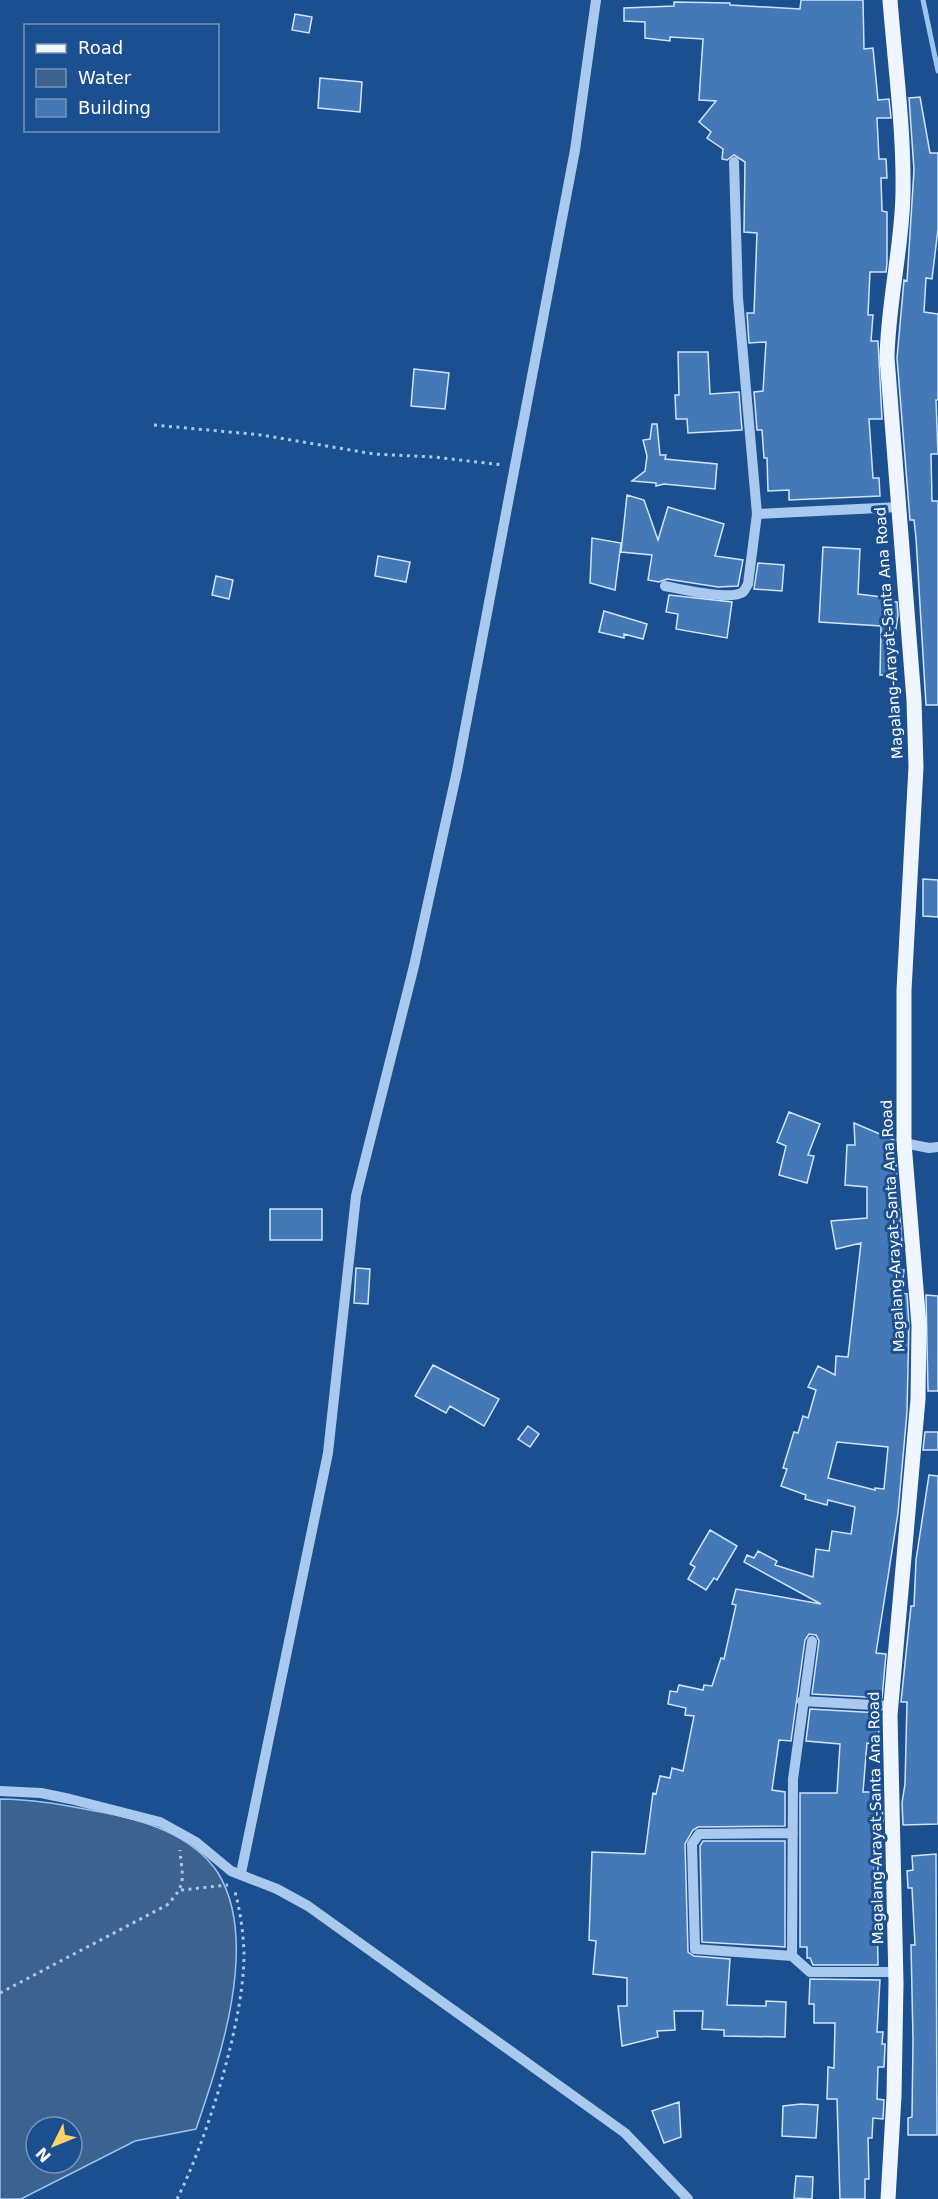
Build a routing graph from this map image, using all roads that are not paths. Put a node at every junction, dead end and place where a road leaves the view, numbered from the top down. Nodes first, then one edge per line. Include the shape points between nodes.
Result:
1 (596, 0) edge
2 (890, 0) edge
3 (734, 162) dead end
4 (899, 507) junction
5 (757, 514) junction
6 (665, 586) dead end
7 (904, 1143) junction
8 (933, 1147) edge
9 (812, 1641) dead end
10 (802, 1701) junction
11 (891, 1706) junction
12 (0, 1791) edge
13 (794, 1833) junction
14 (236, 1872) junction
15 (792, 1956) junction
16 (896, 1972) junction
17 (688, 2199) edge
18 (888, 2199) edge

1 - 14 street via 575,150 441,845 356,1196 328,1453
2 - 4 main road, Magalang-Arayat-Santa Ana Road via 903,193 888,328
3 - 5 street via 738,298
4 - 5 street
4 - 7 main road, Magalang-Arayat-Santa Ana Road via 916,767 904,990
5 - 6 street via 748,584 743,592 701,592
7 - 8 street
7 - 11 main road, Magalang-Arayat-Santa Ana Road via 919,1325 918,1399
9 - 10 street
10 - 11 street
10 - 13 street via 793,1779
11 - 16 main road, Magalang-Arayat-Santa Ana Road
12 - 14 street via 41,1793 160,1822 184,1834
13 - 15 street
13 - 15 street via 699,1834 693,1844 695,1949
14 - 17 street via 308,1906 618,2127
15 - 16 street via 810,1972
16 - 18 main road, Magalang-Arayat-Santa Ana Road

